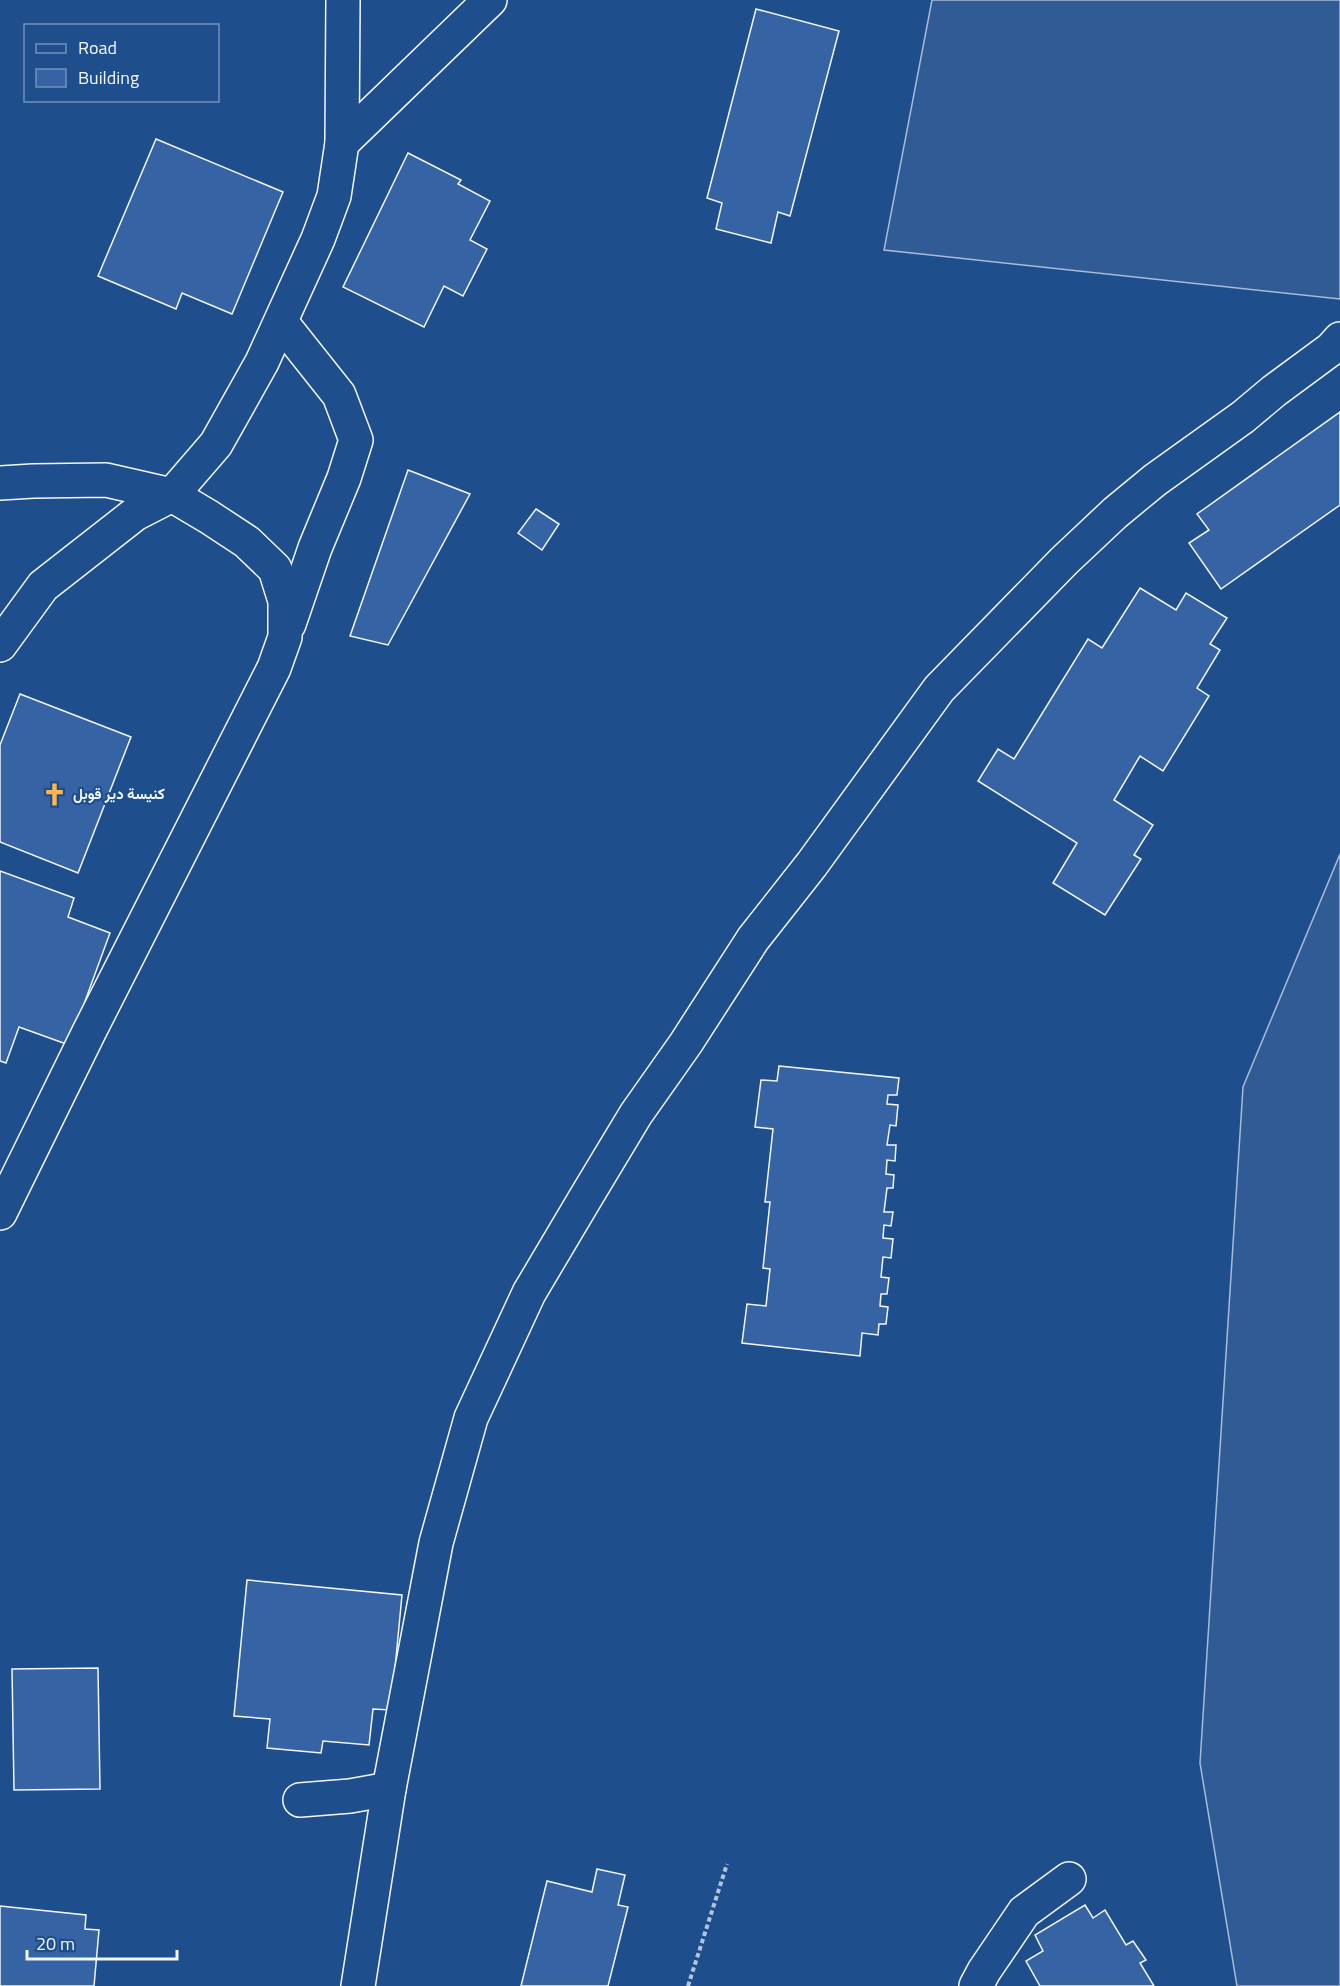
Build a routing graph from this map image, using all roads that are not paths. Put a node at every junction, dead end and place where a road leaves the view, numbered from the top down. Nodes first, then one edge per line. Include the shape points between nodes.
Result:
1 (343, 0) edge
2 (490, 0) edge
3 (342, 143) junction
4 (280, 322) junction
5 (1340, 339) edge
6 (0, 483) edge
7 (172, 495) junction
8 (285, 637) junction
9 (0, 645) edge
10 (0, 1213) edge
11 (389, 1789) junction
12 (300, 1800) dead end
13 (1069, 1879) dead end
14 (358, 1986) edge
15 (976, 1986) edge

1 - 3 street
2 - 3 street
3 - 4 street via 334,196
4 - 7 street via 216,444
4 - 8 street via 339,395 356,440
5 - 11 street via 1115,513 939,689 753,939 636,1114 529,1293 471,1418 436,1543
6 - 7 street via 106,480
7 - 8 street via 246,542 275,570 285,601
7 - 9 street via 135,513 43,586
8 - 10 street via 274,668
11 - 12 street
11 - 14 street
13 - 15 street via 1024,1912

